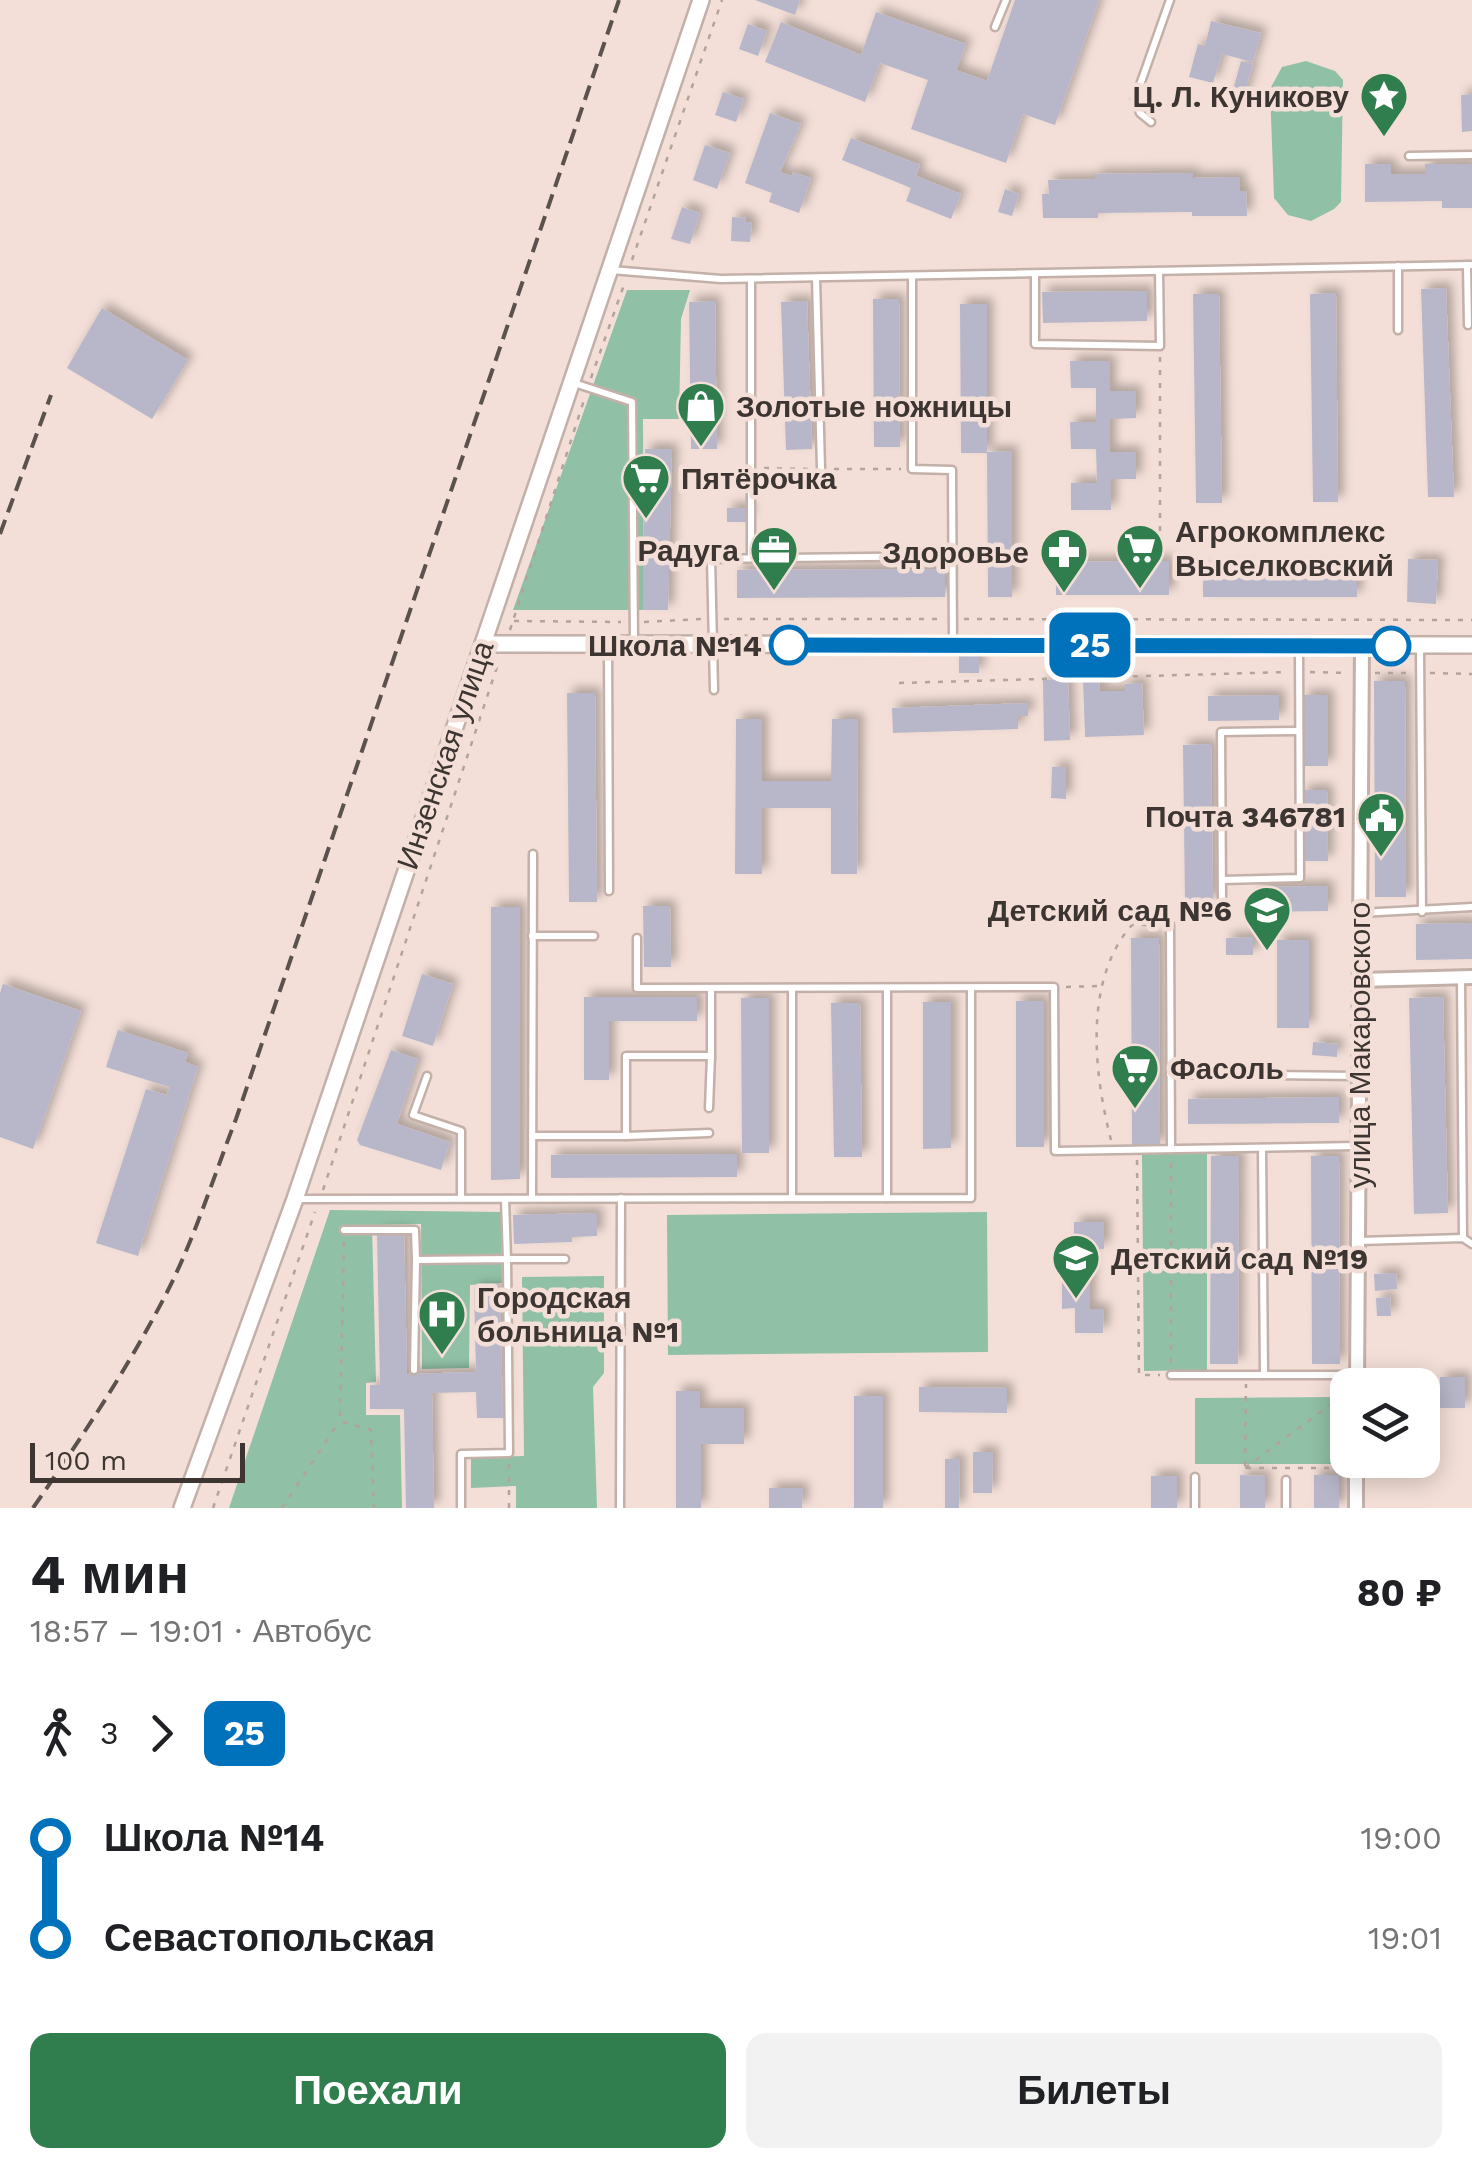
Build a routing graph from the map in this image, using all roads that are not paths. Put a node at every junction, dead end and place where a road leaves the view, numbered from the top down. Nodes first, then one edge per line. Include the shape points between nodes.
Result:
1 (701, 0) edge
2 (1006, 0) edge
3 (1170, 0) edge
4 (994, 27) dead end
5 (1151, 122) dead end
6 (1472, 155) edge
7 (1409, 156) dead end
8 (1470, 265) edge
9 (1398, 266) junction
10 (610, 270) junction
11 (1159, 270) junction
12 (1035, 274) junction
13 (912, 277) junction
14 (816, 278) junction
15 (750, 279) junction
16 (1468, 324) dead end
17 (1398, 330) dead end
18 (580, 385) junction
19 (821, 469) dead end
20 (952, 556) junction
21 (752, 558) junction
22 (483, 644) junction
23 (608, 644) junction
24 (634, 644) junction
25 (714, 644) junction
26 (953, 645) junction
27 (1299, 645) junction
28 (1472, 645) edge
29 (1362, 646) junction
30 (1420, 646) junction
31 (714, 690) dead end
32 (1299, 731) junction
33 (533, 854) dead end
34 (1222, 880) junction
35 (609, 891) dead end
36 (1222, 899) dead end
37 (1472, 907) edge
38 (1422, 912) junction
39 (1360, 913) junction
40 (1170, 925) road end
41 (532, 936) junction
42 (594, 936) dead end
43 (636, 938) dead end
44 (1467, 977) edge
45 (1360, 980) junction
46 (711, 988) junction
47 (792, 988) junction
48 (887, 988) junction
49 (972, 988) junction
50 (711, 1056) junction
51 (1170, 1074) junction
52 (427, 1076) dead end
53 (1359, 1076) junction
54 (709, 1108) dead end
55 (708, 1133) dead end
56 (532, 1136) junction
57 (626, 1136) junction
58 (1358, 1146) junction
59 (1262, 1148) junction
60 (1171, 1149) junction
61 (461, 1198) junction
62 (505, 1198) junction
63 (532, 1198) junction
64 (620, 1198) junction
65 (792, 1198) junction
66 (886, 1198) junction
67 (294, 1199) junction
68 (344, 1230) road end
69 (1463, 1238) junction
70 (1358, 1241) junction
71 (1472, 1244) edge
72 (507, 1259) junction
73 (565, 1259) dead end
74 (416, 1260) junction
75 (609, 1336) dead end
76 (508, 1339) junction
77 (1357, 1368) edge
78 (414, 1370) dead end
79 (1171, 1375) road end
80 (1264, 1375) junction
81 (1330, 1379) edge
82 (1195, 1478) dead end
83 (1353, 1478) edge
84 (1286, 1480) dead end
85 (182, 1508) edge
86 (462, 1508) edge
87 (620, 1508) edge
88 (1194, 1508) edge
89 (1286, 1508) edge
90 (1356, 1508) edge

1 - 10 street, Инзенская улица
2 - 4 lane
3 - 5 lane via 1136,99
6 - 7 lane
8 - 9 lane
8 - 16 lane
9 - 11 lane
9 - 17 lane
10 - 15 lane
10 - 18 street, Инзенская улица
11 - 12 lane
11 - 12 lane via 1160,346 1034,344
12 - 13 lane
13 - 14 lane
13 - 20 lane via 912,469 952,470
14 - 15 lane
14 - 19 lane
15 - 21 lane
18 - 22 street, Инзенская улица
18 - 24 lane via 632,402
20 - 21 lane
20 - 26 lane
21 - 25 lane via 710,559
22 - 23 street
22 - 67 street, Инзенская улица
23 - 24 street
23 - 35 lane
24 - 25 street
25 - 26 street
25 - 31 lane
26 - 27 street
27 - 29 street
27 - 32 lane
28 - 30 street
29 - 30 street
29 - 39 street, улица Макаровского
30 - 38 lane
32 - 34 lane via 1222,732
32 - 34 lane via 1300,878
33 - 41 lane
34 - 36 lane
37 - 38 lane
38 - 39 lane
39 - 45 street, улица Макаровского
40 - 51 lane
41 - 42 lane
41 - 56 lane
43 - 46 lane via 636,988
44 - 45 street
44 - 69 lane
45 - 53 street, улица Макаровского
46 - 47 lane
46 - 50 lane
47 - 48 lane
47 - 65 lane
48 - 49 lane
48 - 66 lane
49 - 60 lane via 1054,987 1054,1151
49 - 66 lane via 971,1198
50 - 54 lane
50 - 57 lane via 626,1056
51 - 53 lane
51 - 60 lane
52 - 61 lane via 413,1114 460,1131
53 - 58 street, улица Макаровского
55 - 57 lane
56 - 57 lane
56 - 63 lane
58 - 59 lane
58 - 70 street, улица Макаровского
59 - 60 lane
59 - 80 lane
61 - 62 lane
61 - 67 lane
62 - 63 lane
62 - 72 lane
63 - 64 lane
64 - 65 lane
64 - 87 lane
65 - 66 lane
67 - 85 street, Инзенская улица
68 - 74 lane via 415,1230
69 - 70 lane
69 - 71 lane
70 - 77 street, улица Макаровского
72 - 73 lane
72 - 74 lane
72 - 76 lane
74 - 78 lane
75 - 76 lane
76 - 86 lane via 509,1453 461,1454
79 - 80 lane
80 - 81 lane
82 - 88 lane
83 - 90 street
84 - 89 lane

